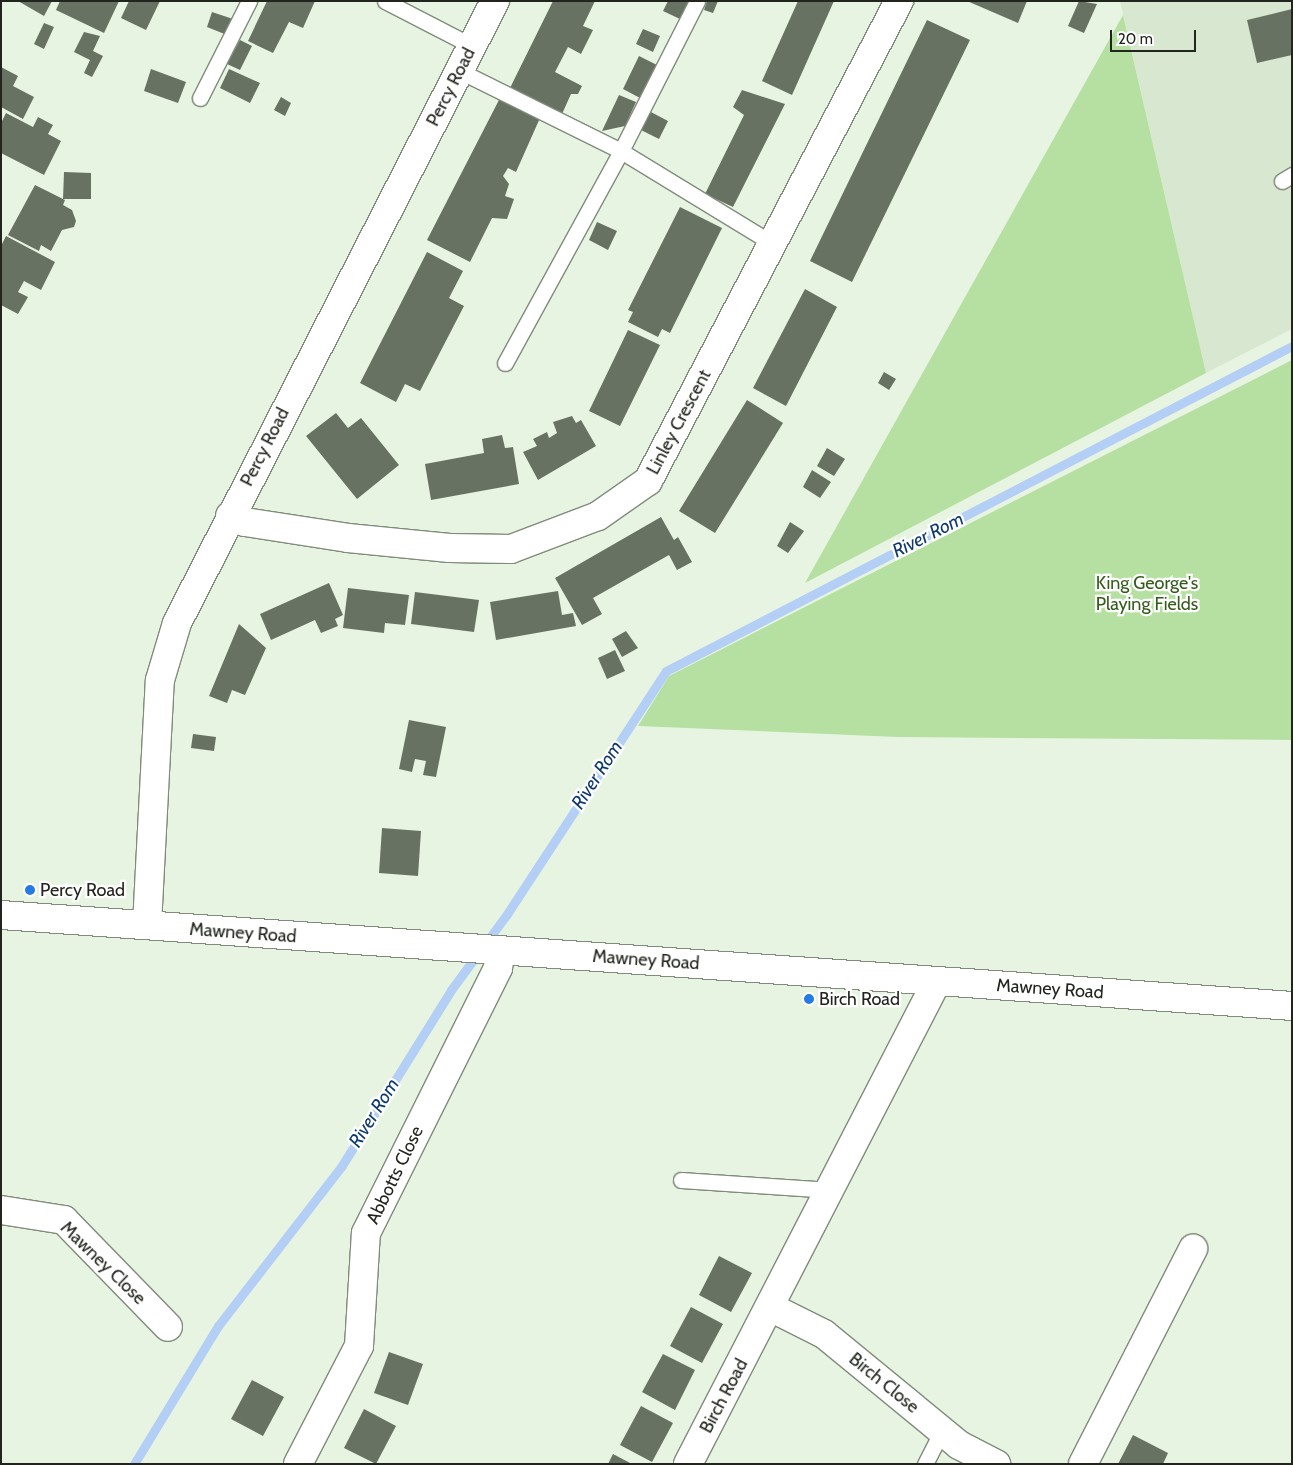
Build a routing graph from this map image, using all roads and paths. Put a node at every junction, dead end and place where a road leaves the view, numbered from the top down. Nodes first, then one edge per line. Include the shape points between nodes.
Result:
1 (250, 1) edge
2 (385, 1) edge
3 (495, 1) edge
4 (697, 1) edge
5 (899, 1) edge
6 (472, 46) junction
7 (460, 71) junction
8 (200, 98) dead end
9 (621, 151) junction
10 (772, 243) junction
11 (505, 363) dead end
12 (230, 516) junction
13 (1, 915) edge
14 (147, 925) junction
15 (495, 949) junction
16 (937, 981) junction
17 (1292, 1006) edge
18 (681, 1180) dead end
19 (831, 1190) junction
20 (1, 1210) edge
21 (1193, 1249) dead end
22 (770, 1307) junction
23 (168, 1327) dead end
24 (942, 1431) junction
25 (298, 1464) edge
26 (688, 1464) edge
27 (926, 1464) edge
28 (996, 1464) edge
29 (1083, 1464) edge

1 - 8 lane
2 - 6 lane
3 - 6 street, Percy Road
4 - 9 lane
5 - 10 street, Linley Crescent
6 - 7 street, Percy Road
7 - 9 lane
7 - 12 street, Percy Road
9 - 10 lane
9 - 11 lane
10 - 12 street, Linley Crescent via 648,481 598,516 511,549 450,548 348,538 246,522
12 - 14 street, Percy Road via 177,623 160,680
13 - 14 street, Mawney Road
14 - 15 street, Mawney Road
15 - 16 street, Mawney Road
15 - 25 street, Abbotts Close via 498,968 366,1233 359,1346
16 - 17 street, Mawney Road
16 - 19 street, Birch Road
18 - 19 lane
19 - 22 street, Birch Road
20 - 23 street, Mawney Close via 64,1220
21 - 29 street
22 - 24 street, Birch Close via 824,1334
22 - 26 street, Birch Road
24 - 27 lane
24 - 28 street, Birch Close via 960,1445

